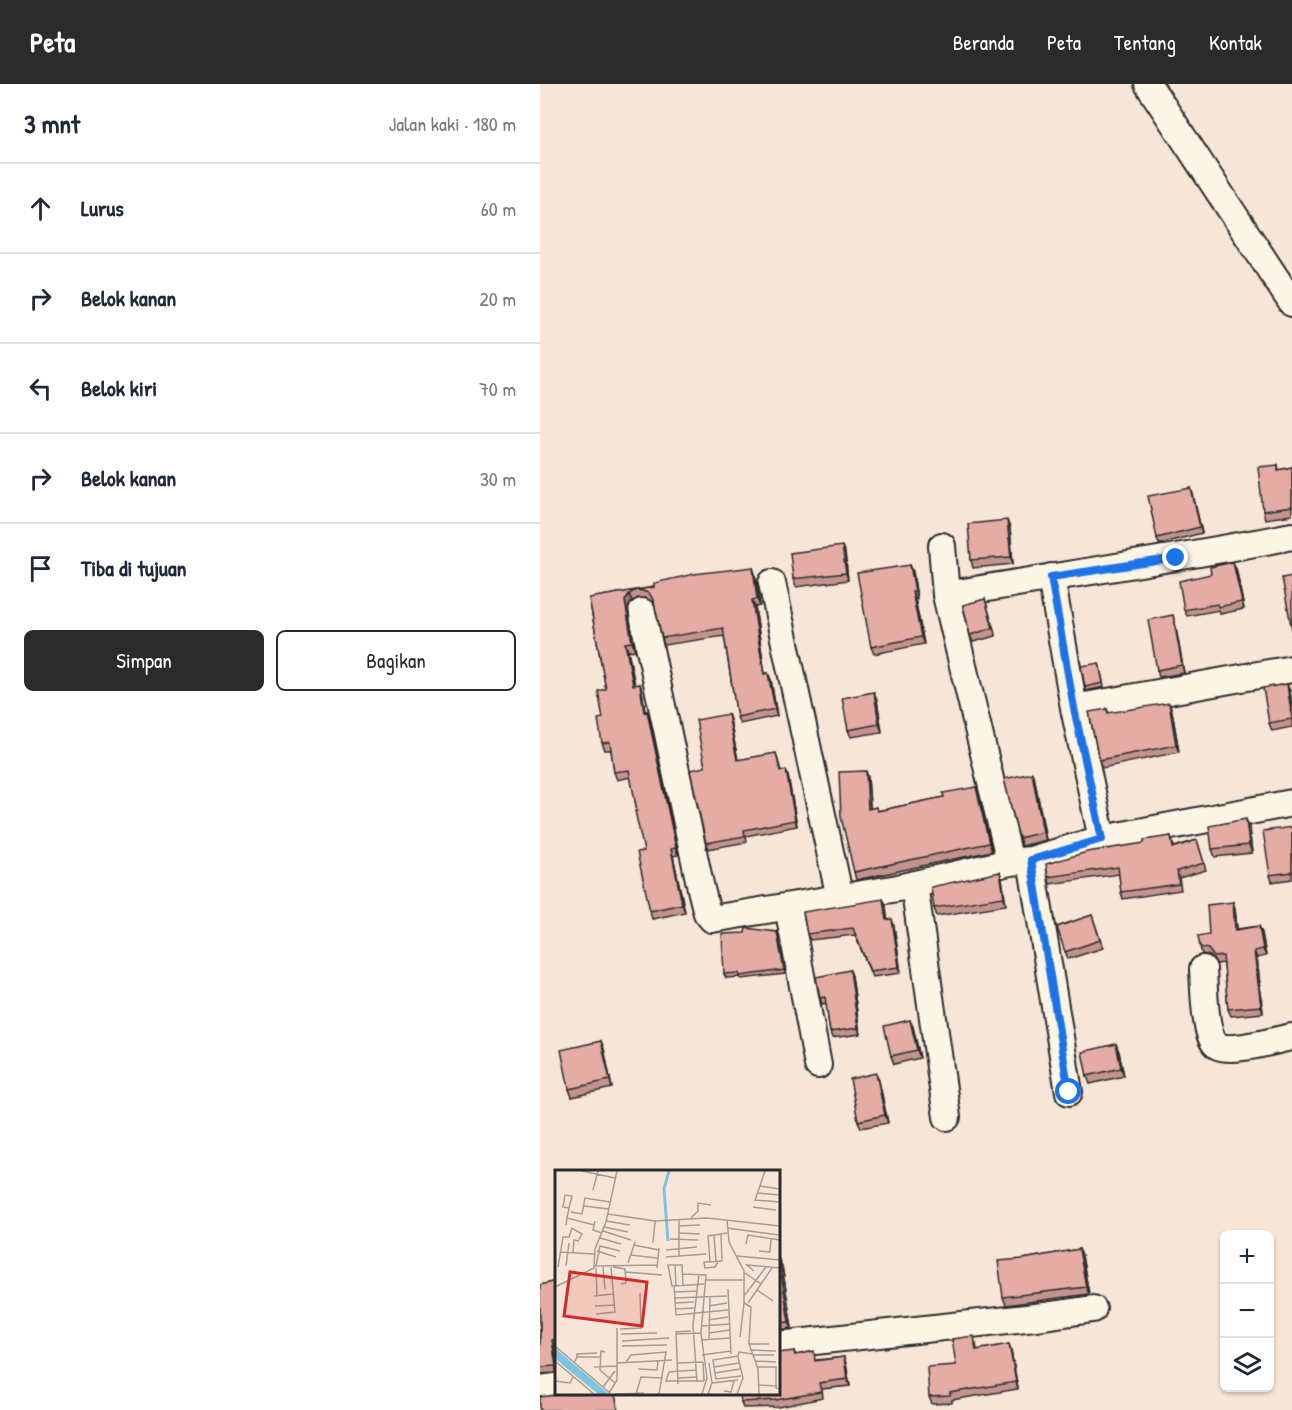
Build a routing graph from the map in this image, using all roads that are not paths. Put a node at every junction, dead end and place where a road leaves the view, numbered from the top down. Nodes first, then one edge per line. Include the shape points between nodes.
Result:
1 (1148, 84) edge
2 (1292, 303) edge
3 (1292, 536) edge
4 (942, 546) dead end
5 (1051, 577) junction
6 (772, 583) dead end
7 (946, 595) junction
8 (642, 612) dead end
9 (1292, 669) edge
10 (1074, 708) junction
11 (1292, 802) edge
12 (1102, 839) junction
13 (1020, 861) junction
14 (914, 884) junction
15 (840, 898) junction
16 (788, 907) junction
17 (1203, 969) dead end
18 (1292, 1037) edge
19 (818, 1065) dead end
20 (1069, 1092) dead end
21 (947, 1117) dead end
22 (1093, 1309) dead end
23 (780, 1345) edge
24 (555, 1387) edge
25 (540, 1389) edge

1 - 2 street
3 - 5 street
4 - 7 street
5 - 7 street
5 - 10 street
6 - 15 street
7 - 13 street
8 - 16 street via 707,913 712,919
9 - 10 street
10 - 12 street
11 - 12 street
12 - 13 street
13 - 14 street
13 - 20 street
14 - 15 street
14 - 21 street
15 - 16 street
16 - 19 street
17 - 18 street via 1209,1033 1218,1047
22 - 23 street
24 - 25 street

